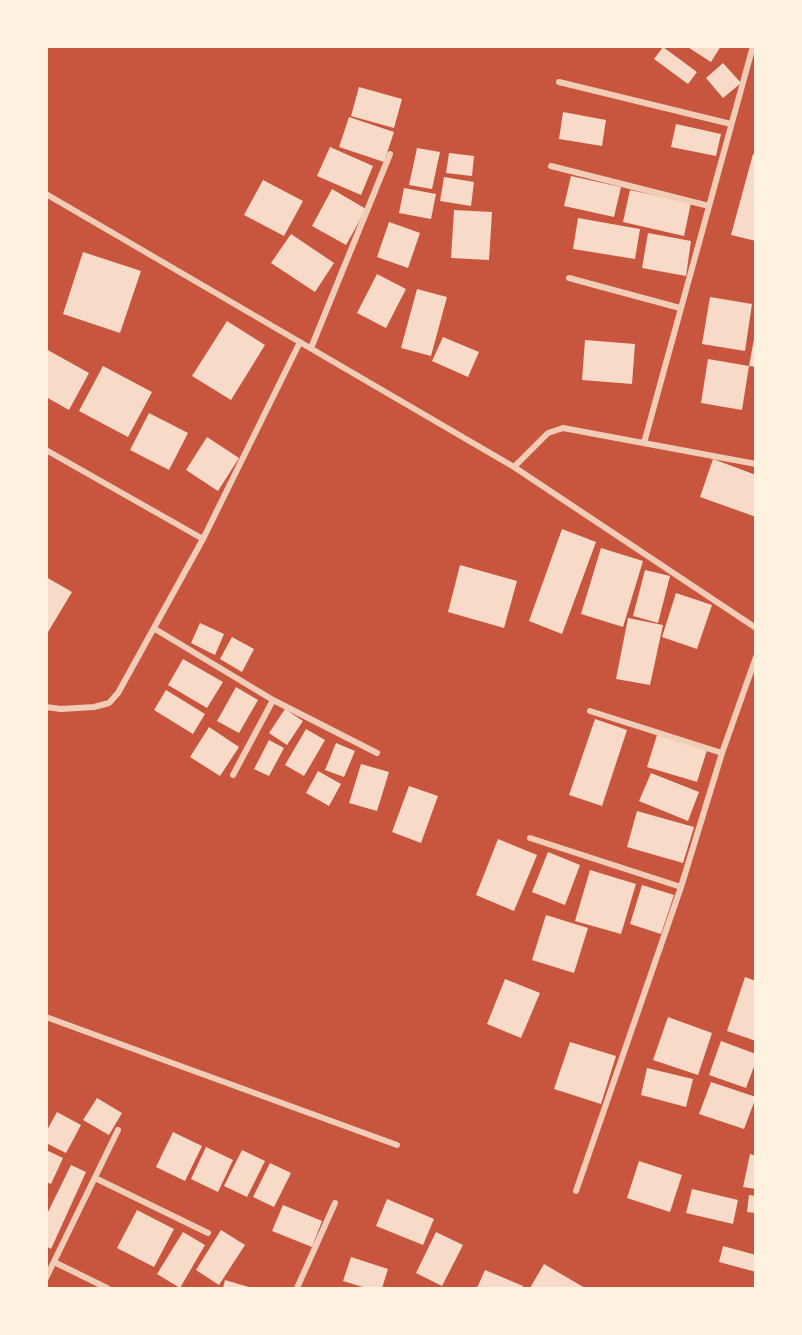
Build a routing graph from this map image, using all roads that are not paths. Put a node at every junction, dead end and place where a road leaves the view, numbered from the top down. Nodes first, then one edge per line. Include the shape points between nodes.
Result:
1 (753, 46) edge
2 (559, 82) dead end
3 (731, 124) junction
4 (390, 154) dead end
5 (552, 166) dead end
6 (46, 194) edge
7 (709, 206) junction
8 (569, 278) dead end
9 (680, 308) junction
10 (300, 342) junction
11 (310, 348) junction
12 (644, 443) junction
13 (46, 450) edge
14 (756, 464) edge
15 (514, 467) junction
16 (204, 539) junction
17 (756, 628) edge
18 (155, 629) junction
19 (756, 657) edge
20 (273, 700) junction
21 (46, 707) edge
22 (590, 711) dead end
23 (378, 753) dead end
24 (722, 753) junction
25 (233, 775) dead end
26 (530, 838) dead end
27 (681, 887) junction
28 (46, 1017) edge
29 (118, 1130) dead end
30 (397, 1145) dead end
31 (95, 1178) junction
32 (576, 1191) dead end
33 (335, 1203) dead end
34 (208, 1233) dead end
35 (54, 1262) junction
36 (46, 1278) edge
37 (107, 1288) edge
38 (297, 1288) edge

1 - 3 street
2 - 3 street
3 - 7 street
4 - 11 street
5 - 7 street
6 - 10 street
7 - 9 street
8 - 9 street
9 - 12 street
10 - 11 street
10 - 16 street
11 - 15 street
12 - 14 street
12 - 15 street via 556,429
13 - 16 street
15 - 17 street
16 - 18 street
18 - 20 street
18 - 21 street via 109,703 79,709
19 - 24 street
20 - 23 street
20 - 25 street
22 - 24 street
24 - 27 street
26 - 27 street
27 - 32 street
28 - 30 street
29 - 31 street
31 - 34 street
31 - 35 street
33 - 38 street
35 - 36 street
35 - 37 street

